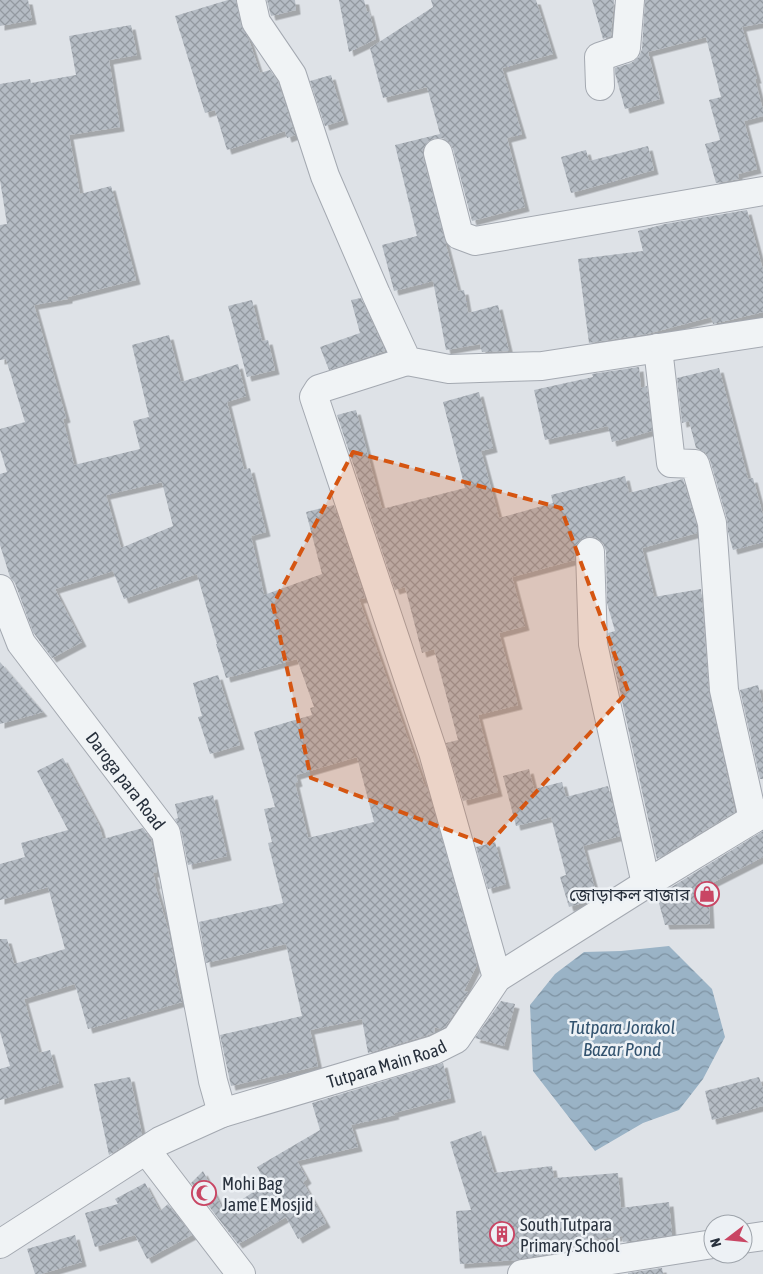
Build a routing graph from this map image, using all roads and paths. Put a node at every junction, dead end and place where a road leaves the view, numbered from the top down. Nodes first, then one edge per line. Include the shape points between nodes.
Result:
1 (251, 0) edge
2 (630, 0) edge
3 (600, 86) dead end
4 (438, 153) dead end
5 (763, 191) edge
6 (763, 332) edge
7 (658, 348) junction
8 (407, 360) junction
9 (590, 552) dead end
10 (0, 589) edge
11 (758, 816) edge
12 (646, 884) junction
13 (497, 978) junction
14 (222, 1113) junction
15 (146, 1150) junction
16 (0, 1244) edge
17 (703, 1246) edge
18 (241, 1274) edge
19 (522, 1274) edge

1 - 8 street via 256,22 292,75 326,176
2 - 3 street via 626,48 599,57
4 - 5 street via 459,234 475,241
6 - 7 street
7 - 8 street via 542,366 449,369
7 - 11 street via 671,463 695,464 712,523 724,690
8 - 13 street via 319,388 314,397 433,752
9 - 12 street via 593,644
10 - 14 street, Daroga para Road via 21,643 166,834 213,1081
11 - 12 street, Tutpara Main Road
12 - 13 street, Tutpara Main Road
13 - 14 street, Tutpara Main Road via 456,1039 434,1050
14 - 15 street, Tutpara Main Road
15 - 16 street, Tutpara Main Road
15 - 18 street
17 - 19 street

